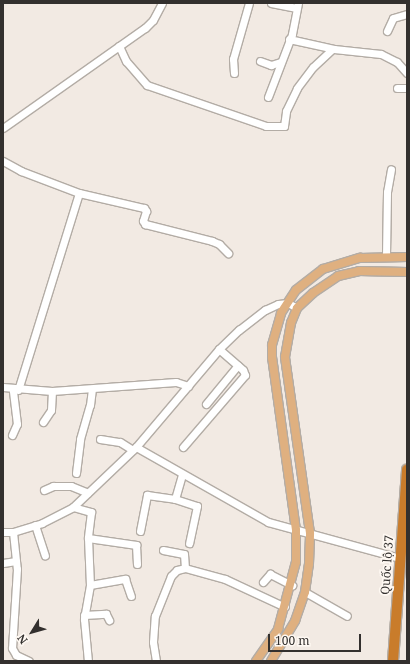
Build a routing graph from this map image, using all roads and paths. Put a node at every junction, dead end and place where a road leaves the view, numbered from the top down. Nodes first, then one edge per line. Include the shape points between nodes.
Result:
1 (162, 3) edge
2 (242, 3) edge
3 (247, 3) edge
4 (271, 3) edge
5 (298, 6) edge
6 (407, 14) edge
7 (387, 31) dead end
8 (289, 39) junction
9 (119, 46) junction
10 (332, 48) junction
11 (260, 62) dead end
12 (280, 62) junction
13 (234, 73) dead end
14 (407, 73) edge
15 (397, 88) dead end
16 (407, 88) edge
17 (268, 97) dead end
18 (3, 128) edge
19 (3, 160) edge
20 (391, 169) dead end
21 (79, 193) junction
22 (228, 253) dead end
23 (386, 256) junction
24 (407, 257) edge
25 (407, 272) edge
26 (292, 305) junction
27 (219, 349) junction
28 (238, 365) junction
29 (188, 386) junction
30 (3, 387) edge
31 (92, 389) junction
32 (15, 390) junction
33 (52, 391) junction
34 (206, 404) dead end
35 (43, 422) dead end
36 (12, 435) dead end
37 (100, 439) dead end
38 (183, 447) dead end
39 (135, 448) junction
40 (407, 470) edge
41 (76, 473) dead end
42 (182, 475) junction
43 (44, 490) dead end
44 (88, 493) junction
45 (175, 499) junction
46 (73, 507) junction
47 (35, 525) junction
48 (296, 530) junction
49 (3, 531) edge
50 (140, 531) dead end
51 (13, 532) junction
52 (310, 533) junction
53 (88, 538) junction
54 (190, 544) dead end
55 (163, 550) dead end
56 (45, 555) dead end
57 (400, 558) junction
58 (16, 561) junction
59 (3, 563) edge
60 (137, 564) dead end
61 (185, 568) junction
62 (263, 582) dead end
63 (90, 585) junction
64 (292, 585) junction
65 (305, 592) junction
66 (131, 596) dead end
67 (285, 607) junction
68 (84, 615) junction
69 (347, 616) dead end
70 (109, 620) dead end
71 (29, 661) edge
72 (88, 661) edge
73 (156, 661) edge
74 (256, 661) edge
75 (271, 661) edge
76 (393, 661) edge

1 - 9 street via 153,20
2 - 3 street
3 - 13 street via 233,59
4 - 5 street
5 - 8 street
6 - 7 street via 393,18
8 - 10 street
8 - 12 street
9 - 10 street via 130,66 146,85 266,126 284,126 286,111 297,88
9 - 18 street
10 - 14 street via 387,56
11 - 12 street via 271,65
12 - 17 street
15 - 16 street
19 - 21 street via 21,171
20 - 23 street via 387,192
21 - 22 street via 144,208 144,223 212,241
21 - 32 street
23 - 24 main road
23 - 26 main road via 354,259 322,269 301,286
25 - 26 main road via 359,271 338,276
26 - 27 street via 265,310
26 - 48 main road via 275,332 272,358
26 - 52 main road via 285,357
27 - 28 street
27 - 29 street
28 - 34 street
28 - 38 street via 245,372 243,378
29 - 31 street via 176,382
29 - 39 street
30 - 32 street
31 - 33 street
31 - 41 street via 80,439
32 - 33 street
32 - 36 street via 17,424
33 - 35 street via 51,410
37 - 39 street via 120,442
39 - 42 street
39 - 44 street
40 - 57 highway, Quốc lộ 37
42 - 45 street
42 - 48 street via 268,522
43 - 44 street via 53,486 71,486
44 - 46 street
45 - 50 street via 147,495
45 - 54 street via 197,506
46 - 47 street
46 - 53 street via 91,512
47 - 51 street
47 - 56 street
48 - 52 street
48 - 64 main road via 296,562
49 - 51 street
51 - 58 street
52 - 57 street
52 - 65 main road
53 - 60 street via 136,545
53 - 63 street
55 - 61 street via 184,554
57 - 76 highway, Quốc lộ 37
58 - 59 street
58 - 71 street via 12,648 20,657
61 - 67 street via 233,582
61 - 73 street via 173,573 155,616 153,642
62 - 64 street via 270,574
63 - 66 street via 125,579
63 - 68 street
64 - 67 main road
65 - 69 street
65 - 75 main road via 295,621
67 - 74 main road via 278,628
68 - 70 street via 106,614
68 - 72 street

